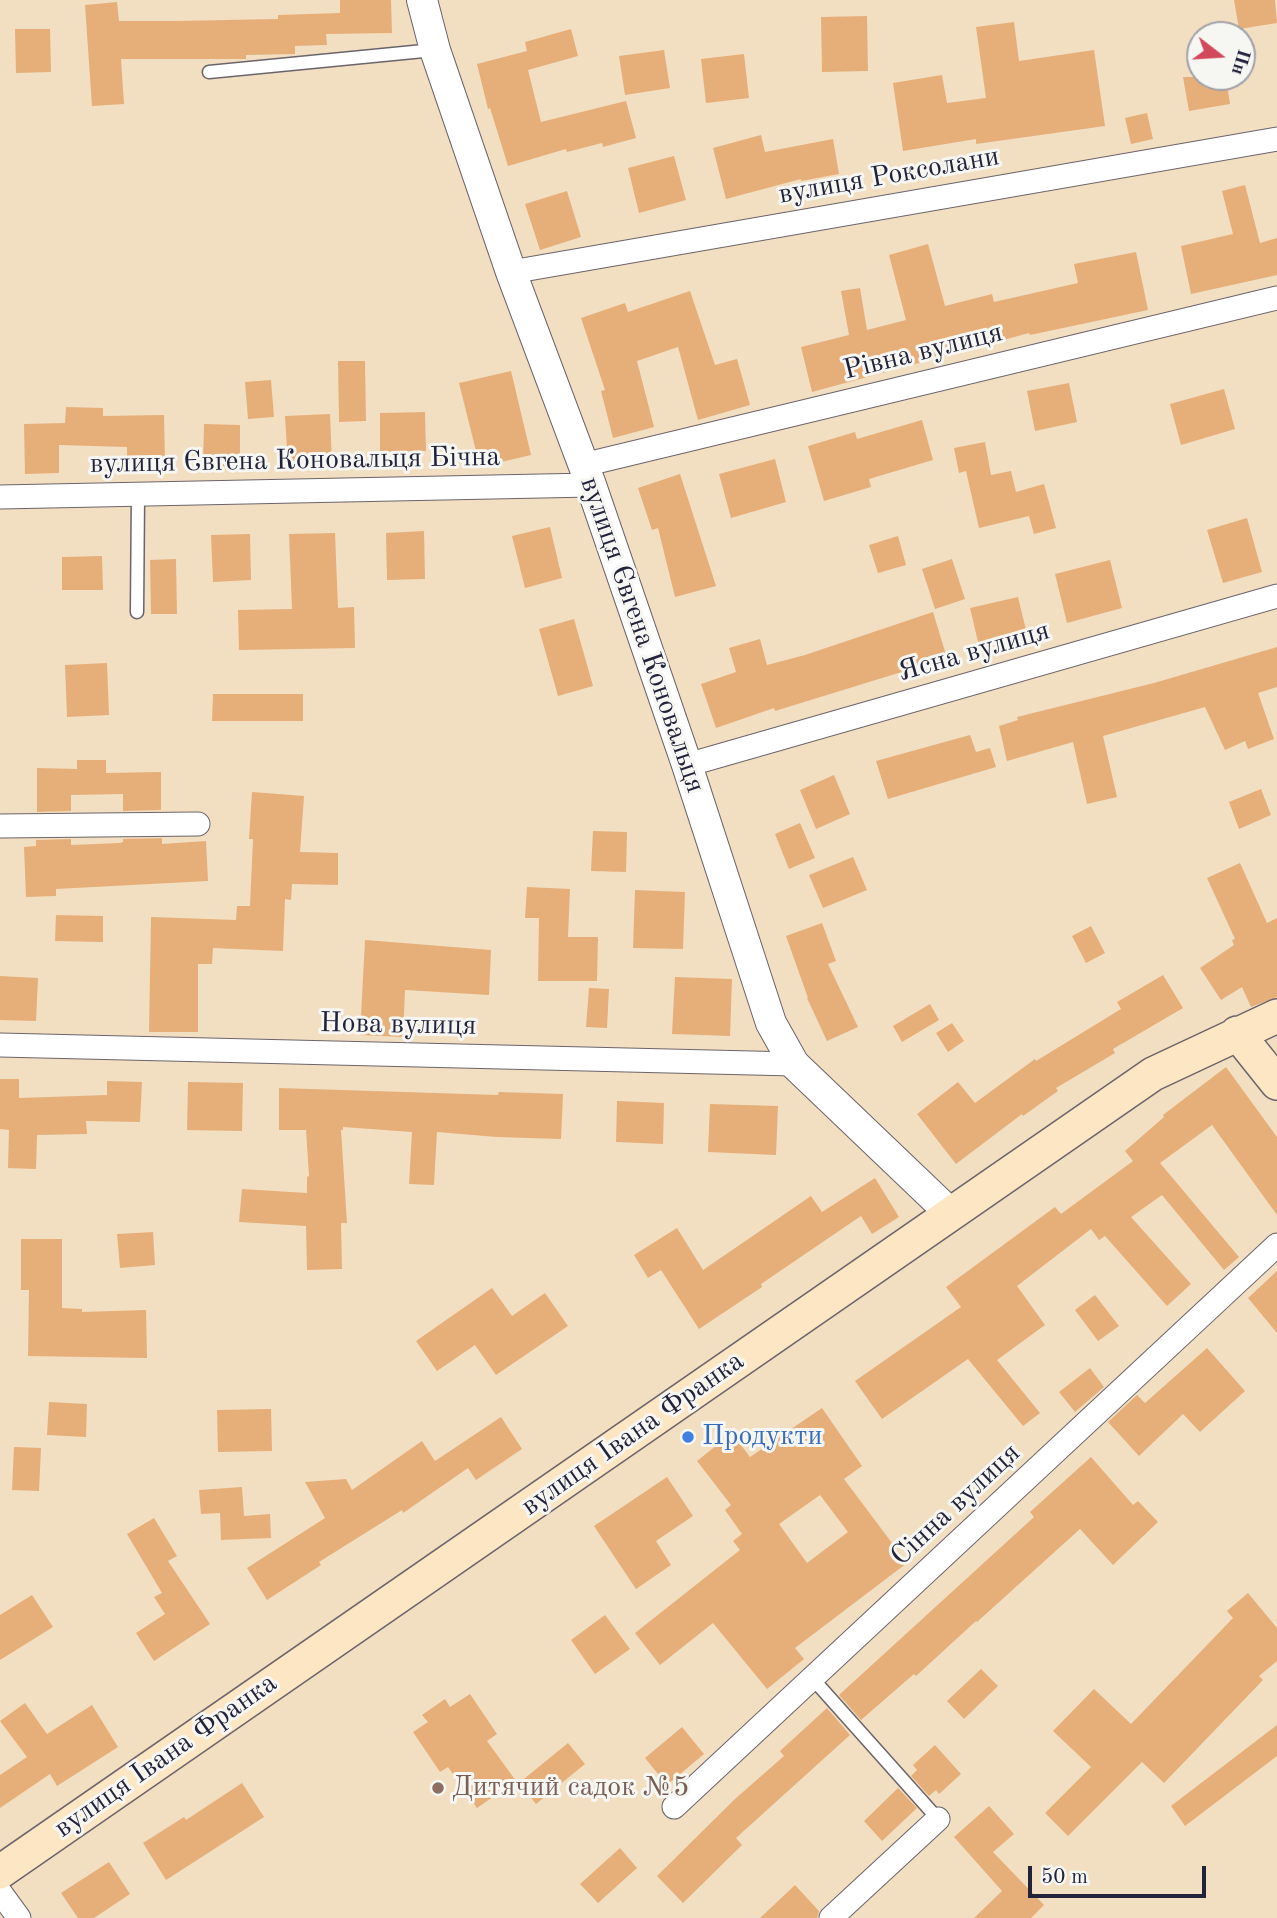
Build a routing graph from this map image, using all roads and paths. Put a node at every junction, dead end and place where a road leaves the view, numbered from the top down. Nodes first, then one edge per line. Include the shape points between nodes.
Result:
1 (422, 0) edge
2 (435, 50) junction
3 (209, 72) dead end
4 (1277, 139) edge
5 (511, 272) junction
6 (1277, 298) edge
7 (587, 475) junction
8 (138, 494) junction
9 (0, 496) edge
10 (1277, 596) edge
11 (137, 612) dead end
12 (687, 765) junction
13 (198, 824) dead end
14 (0, 826) edge
15 (1277, 1016) edge
16 (1237, 1033) junction
17 (0, 1045) edge
18 (794, 1064) junction
19 (1277, 1083) edge
20 (950, 1213) junction
21 (1277, 1245) edge
22 (813, 1679) junction
23 (674, 1807) dead end
24 (938, 1819) joint
25 (0, 1872) edge
26 (0, 1892) edge
27 (19, 1918) edge
28 (831, 1918) edge

1 - 2 street, вулиця Євгена Коновальця
2 - 3 lane
2 - 5 street, вулиця Євгена Коновальця
4 - 5 street, вулиця Роксолани
5 - 7 street, вулиця Євгена Коновальця
6 - 7 street, Рівна вулиця
7 - 8 street, вулиця Євгена Коновальця Бічна
7 - 12 street, вулиця Євгена Коновальця
8 - 9 street, вулиця Євгена Коновальця Бічна
8 - 11 lane
10 - 12 street, Ясна вулиця
12 - 18 street, вулиця Євгена Коновальця via 771,1023
13 - 14 street
15 - 16 main road, вулиця Івана Франка
16 - 19 main road
16 - 20 main road, вулиця Івана Франка via 1153,1074
17 - 18 street, Нова вулиця
18 - 20 street, вулиця Євгена Коновальця
20 - 25 main road, вулиця Івана Франка
21 - 22 street, Сінна вулиця
22 - 23 street, Сінна вулиця
22 - 24 lane
24 - 28 street
26 - 27 street

